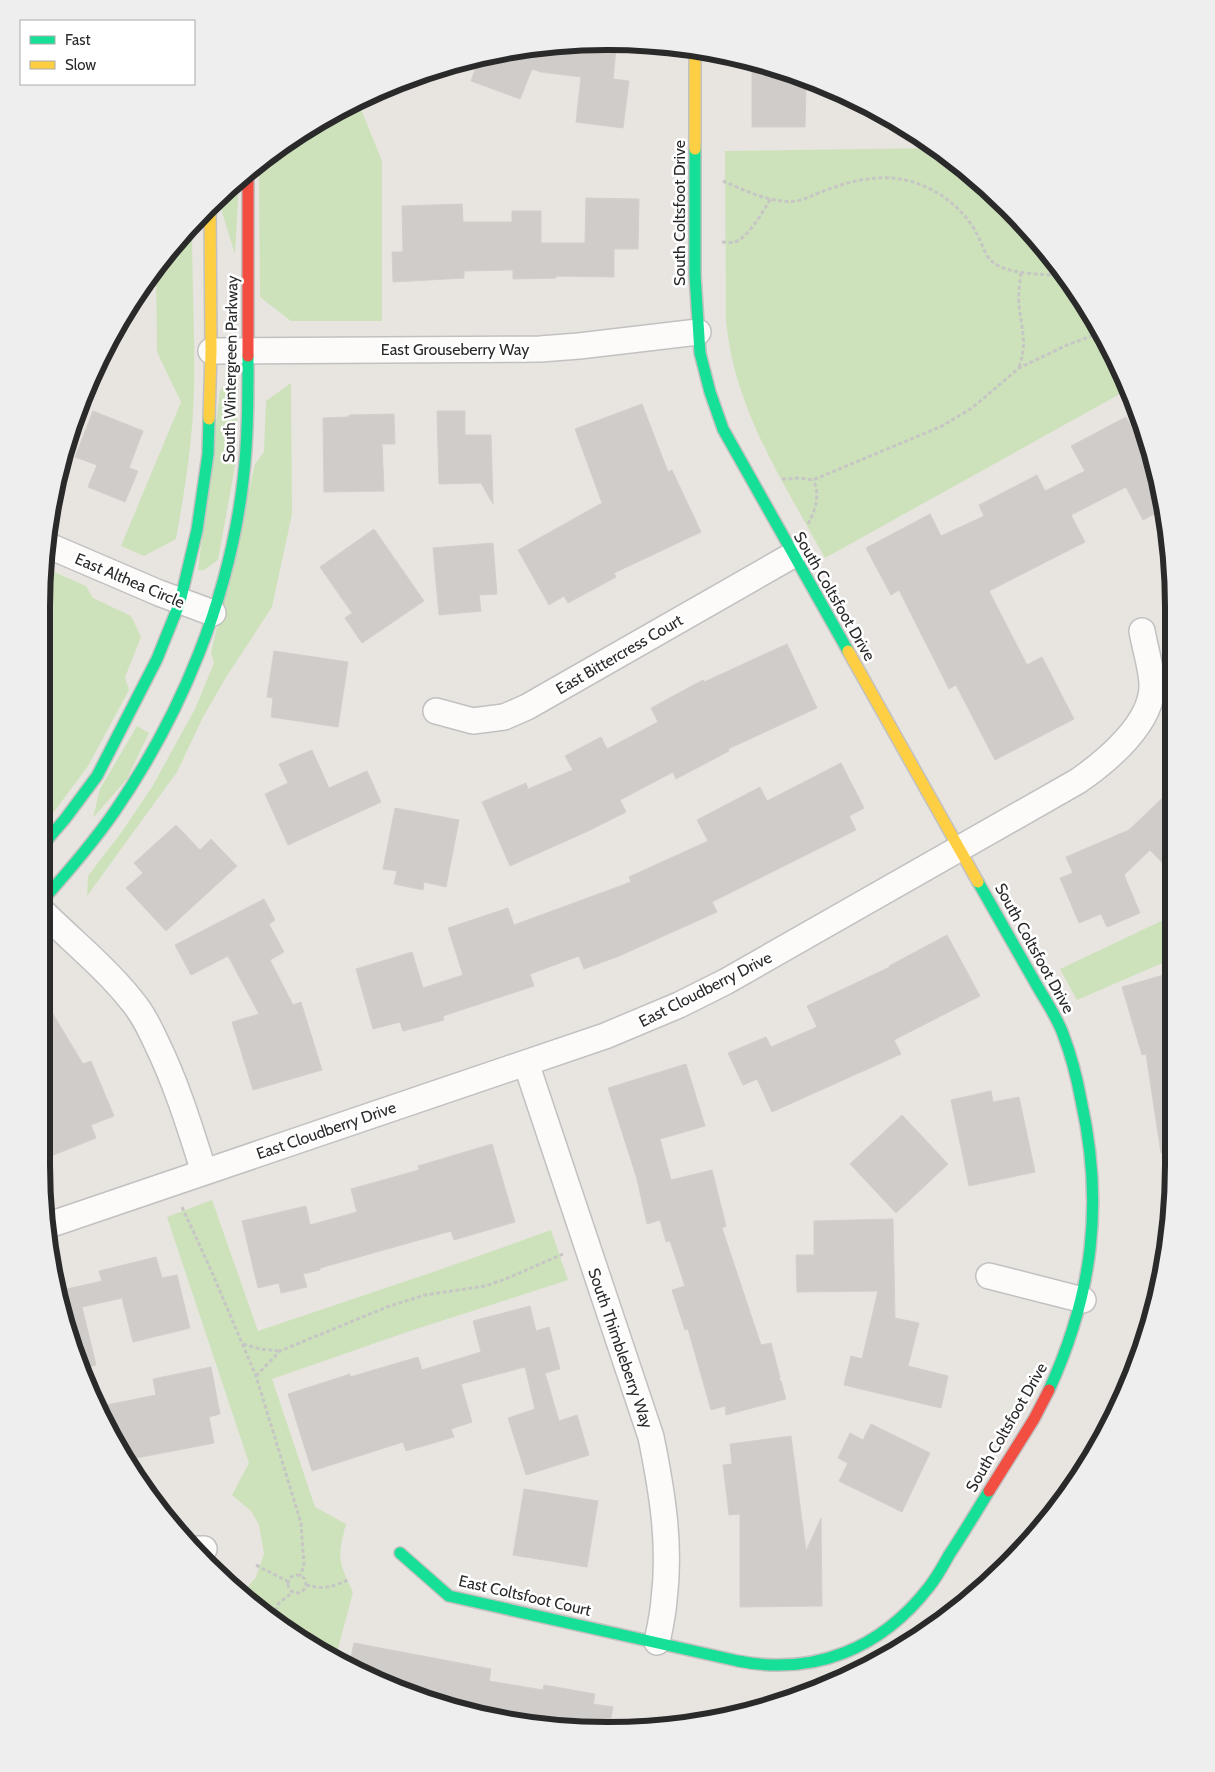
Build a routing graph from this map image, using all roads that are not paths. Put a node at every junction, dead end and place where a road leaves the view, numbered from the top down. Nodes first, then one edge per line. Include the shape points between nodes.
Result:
1 (695, 58) edge
2 (248, 181) edge
3 (210, 216) edge
4 (698, 332) junction
5 (248, 350) junction
6 (211, 351) junction
7 (54, 548) edge
8 (793, 555) junction
9 (180, 602) junction
10 (213, 613) junction
11 (1142, 631) dead end
12 (436, 711) dead end
13 (50, 836) edge
14 (960, 848) junction
15 (50, 893) edge
16 (50, 919) edge
17 (526, 1062) junction
18 (204, 1172) junction
19 (53, 1223) edge
20 (989, 1276) dead end
21 (1083, 1300) junction
22 (400, 1553) dead end
23 (657, 1642) junction

1 - 4 street, South Coltsfoot Drive
2 - 5 street, South Wintergreen Parkway
3 - 6 street, South Wintergreen Parkway
4 - 5 street, East Grouseberry Way via 540,349
4 - 8 street, South Coltsfoot Drive via 704,374 724,429
5 - 6 street, East Grouseberry Way
5 - 10 street, South Wintergreen Parkway via 249,406 242,491
6 - 9 street, South Wintergreen Parkway via 208,454 197,530
7 - 9 street, East Althea Circle
8 - 12 street, East Bittercress Court via 527,707 504,716 473,722
8 - 14 street, South Coltsfoot Drive
9 - 10 street, East Althea Circle
9 - 13 street, South Wintergreen Parkway via 157,659 97,776
10 - 15 street, South Wintergreen Parkway via 198,658 141,772 91,844
11 - 14 street, East Cloudberry Drive via 1152,684 1150,700 1142,717 1116,752 1078,781
14 - 17 street, East Cloudberry Drive via 679,1005 605,1036
14 - 21 street, South Coltsfoot Drive via 1063,1032 1079,1081 1095,1183 1094,1232
16 - 18 street via 132,1000 143,1017 178,1093
17 - 18 street, East Cloudberry Drive
17 - 23 street, South Thimbleberry Way via 651,1437 667,1538 665,1600
18 - 19 street, East Cloudberry Drive
20 - 21 street
21 - 23 street, South Coltsfoot Drive via 1063,1361 1031,1423 930,1586 893,1626 856,1649 794,1665 768,1666 738,1661
22 - 23 street, East Coltsfoot Court via 449,1596

